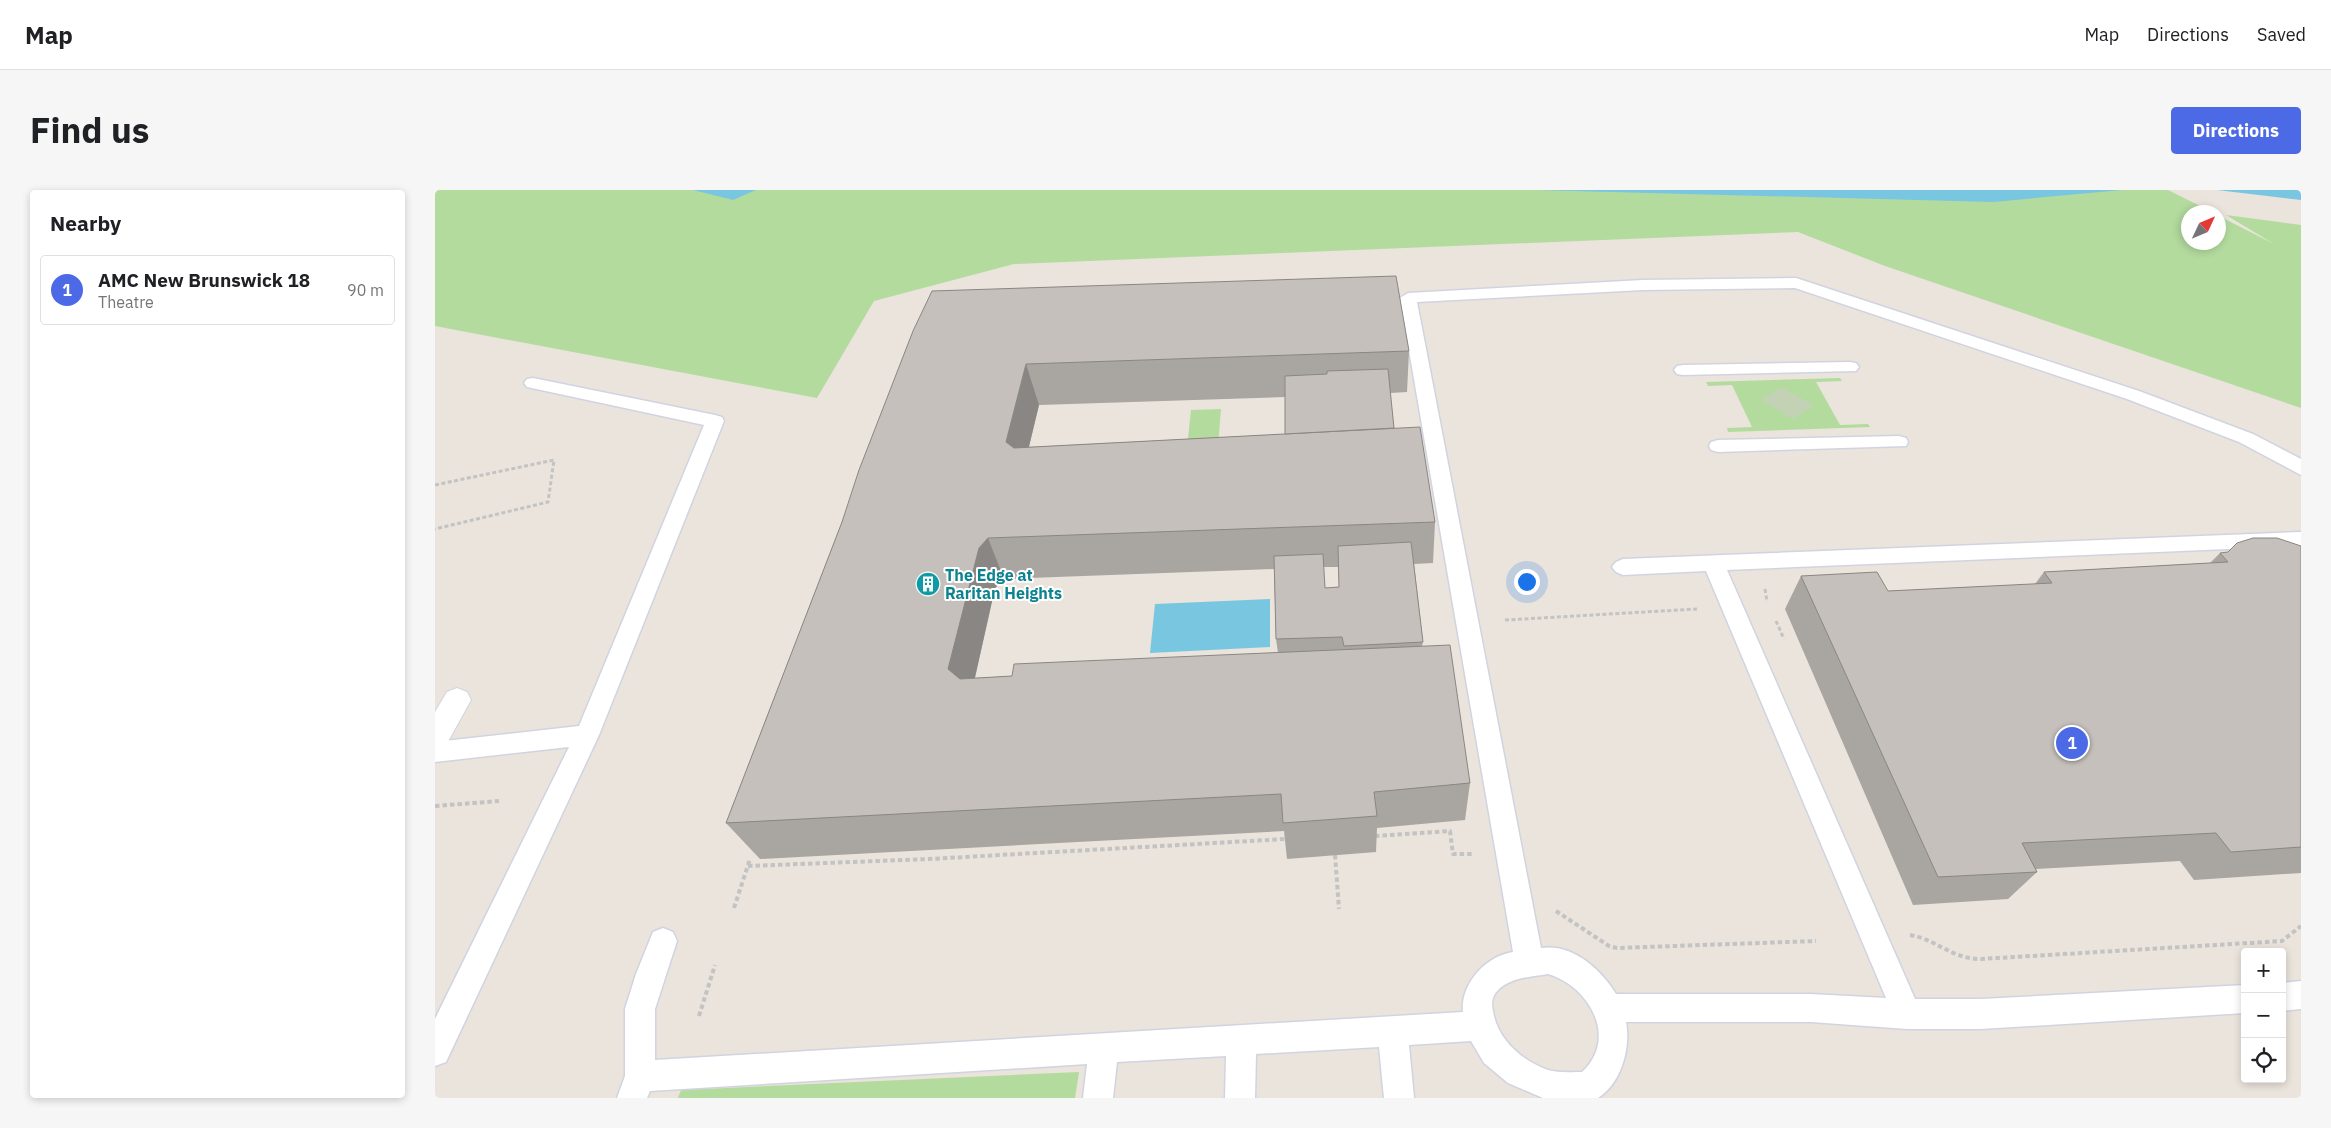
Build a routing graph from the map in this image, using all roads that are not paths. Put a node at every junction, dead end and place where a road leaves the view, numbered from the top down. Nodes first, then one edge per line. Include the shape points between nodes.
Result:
1 (1850, 367) dead end
2 (1683, 370) dead end
3 (533, 383) dead end
4 (1899, 442) dead end
5 (1719, 446) dead end
6 (2301, 469) edge
7 (2301, 539) edge
8 (1714, 565) junction
9 (1623, 567) dead end
10 (457, 700) dead end
11 (587, 735) junction
12 (435, 738) edge
13 (435, 752) edge
14 (663, 941) dead end
15 (1529, 960) junction
16 (2301, 995) edge
17 (2286, 996) edge
18 (2241, 999) edge
19 (1608, 1008) junction
20 (1907, 1014) junction
21 (1477, 1026) junction
22 (1393, 1032) junction
23 (1241, 1041) junction
24 (1104, 1049) junction
25 (435, 1051) edge
26 (636, 1087) edge
27 (1098, 1098) edge
28 (1240, 1098) edge
29 (1399, 1098) edge
30 (1546, 1098) edge

1 - 2 lane
3 - 11 lane via 715,421
4 - 5 lane
6 - 15 lane via 2246,438 2133,395 1796,284 1643,285 1409,298
7 - 8 lane
8 - 9 lane
8 - 20 lane
10 - 12 street
11 - 13 lane
11 - 25 lane
14 - 26 lane via 640,1009
15 - 19 lane via 1548,960 1567,966 1598,990
15 - 21 lane via 1511,965 1484,989 1478,1007
16 - 17 lane
18 - 20 lane via 1981,1014
19 - 20 lane via 1811,1008
19 - 30 lane via 1614,1029 1613,1051 1604,1071 1589,1086 1569,1096
21 - 22 lane
21 - 30 lane via 1480,1046 1506,1081 1525,1093
22 - 23 lane
22 - 29 lane
23 - 24 lane
23 - 28 lane
24 - 26 lane
24 - 27 lane

